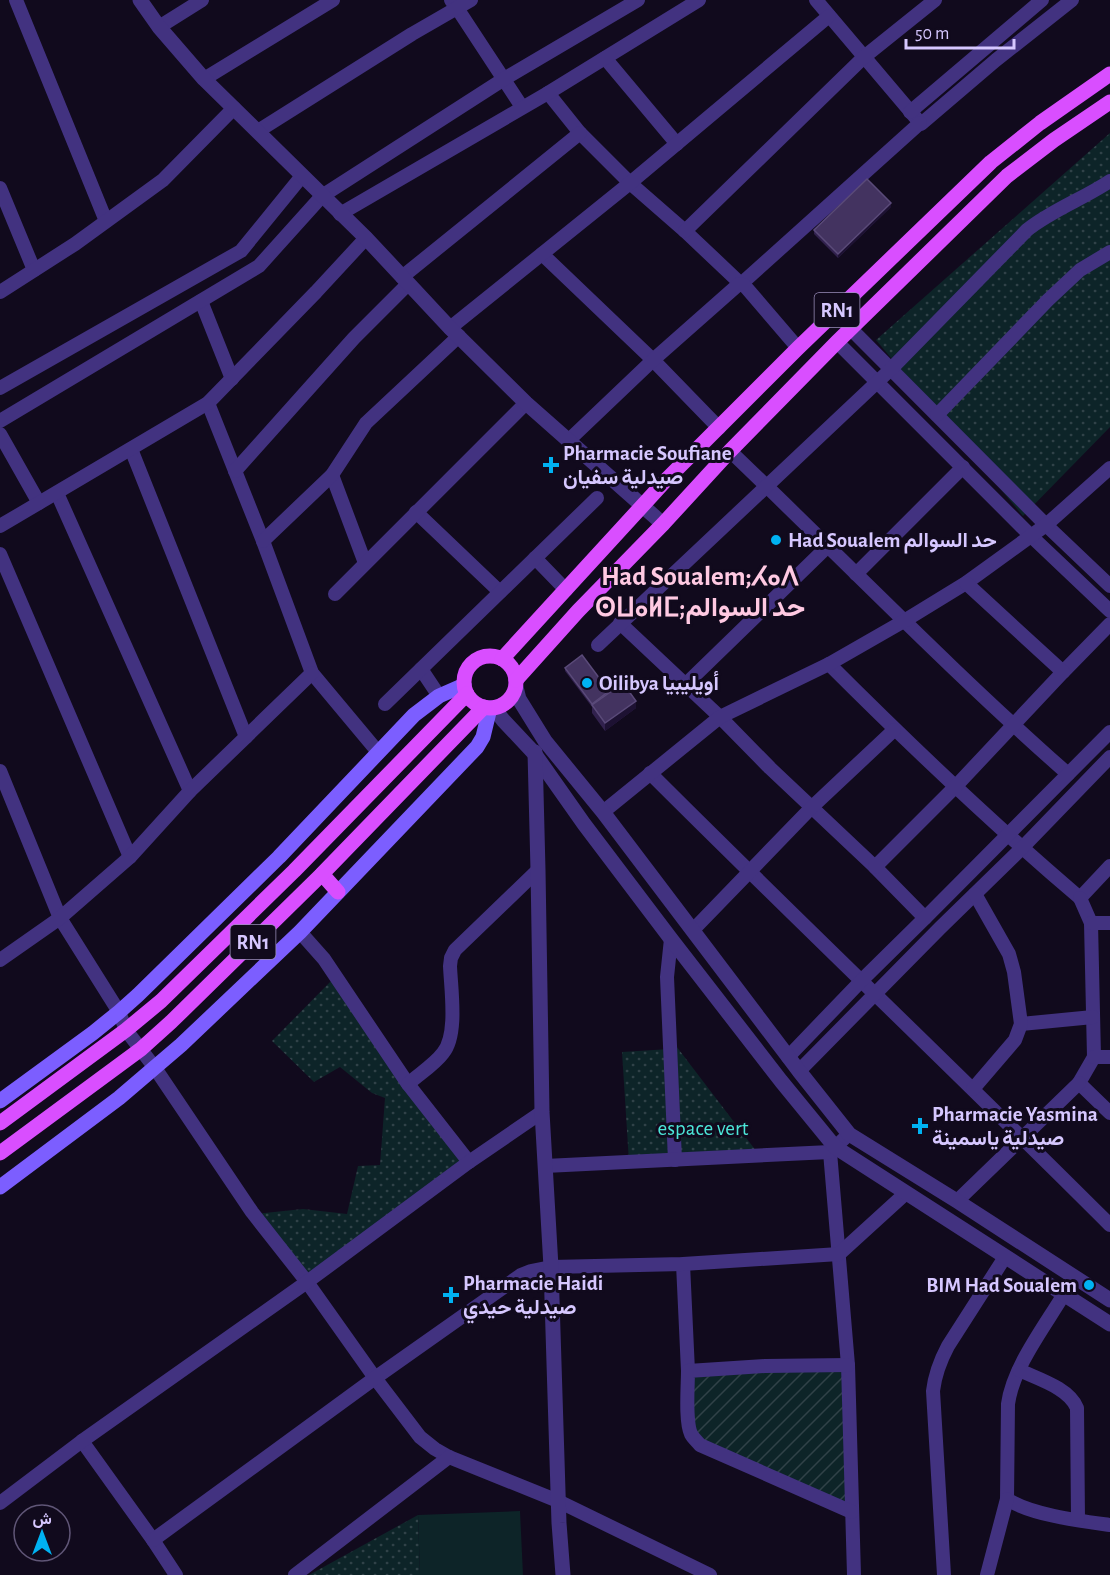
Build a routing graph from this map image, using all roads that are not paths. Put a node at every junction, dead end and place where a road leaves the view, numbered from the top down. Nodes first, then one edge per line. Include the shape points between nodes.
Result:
1 (16, 0) edge
2 (140, 0) edge
3 (202, 0) edge
4 (333, 0) edge
5 (471, 0) edge
6 (638, 0) edge
7 (699, 0) edge
8 (816, 0) edge
9 (912, 0) edge
10 (935, 0) edge
11 (1042, 0) edge
12 (1072, 0) edge
13 (454, 4) edge
14 (921, 11) junction
15 (829, 16) junction
16 (159, 27) junction
17 (985, 49) junction
18 (864, 57) junction
19 (604, 58) junction
20 (996, 60) junction
21 (1110, 74) edge
22 (204, 79) junction
23 (504, 79) junction
24 (548, 93) junction
25 (1110, 102) edge
26 (522, 107) junction
27 (234, 108) junction
28 (910, 112) junction
29 (921, 124) junction
30 (258, 131) junction
31 (580, 133) junction
32 (677, 144) junction
33 (302, 176) junction
34 (1110, 181) edge
35 (630, 183) junction
36 (0, 188) edge
37 (322, 196) junction
38 (340, 213) junction
39 (106, 221) junction
40 (685, 231) junction
41 (366, 238) junction
42 (1110, 252) edge
43 (542, 254) junction
44 (34, 270) junction
45 (405, 280) junction
46 (741, 284) junction
47 (0, 292) edge
48 (201, 301) junction
49 (850, 329) junction
50 (454, 332) junction
51 (837, 342) junction
52 (798, 348) junction
53 (652, 360) junction
54 (891, 369) junction
55 (232, 379) junction
56 (877, 381) junction
57 (0, 388) edge
58 (208, 403) junction
59 (526, 403) junction
60 (937, 415) junction
61 (0, 421) edge
62 (719, 428) junction
63 (0, 434) edge
64 (569, 440) junction
65 (131, 449) junction
66 (730, 451) junction
67 (963, 467) junction
68 (1110, 468) edge
69 (235, 471) junction
70 (332, 475) junction
71 (766, 485) junction
72 (57, 493) junction
73 (597, 498) dead end
74 (39, 503) junction
75 (642, 506) junction
76 (416, 512) junction
77 (663, 524) junction
78 (1046, 525) junction
79 (0, 526) edge
80 (1032, 536) junction
81 (263, 541) junction
82 (828, 546) junction
83 (0, 554) edge
84 (535, 558) junction
85 (365, 563) junction
86 (856, 574) junction
87 (966, 583) junction
88 (1110, 586) edge
89 (566, 590) junction
90 (500, 592) junction
91 (335, 594) dead end
92 (1110, 611) edge
93 (904, 621) junction
94 (620, 623) junction
95 (1110, 624) edge
96 (598, 645) dead end
97 (502, 659) junction
98 (829, 664) junction
99 (421, 669) junction
100 (1062, 672) junction
101 (312, 673) junction
102 (516, 683) junction
103 (686, 684) junction
104 (466, 690) junction
105 (439, 696) junction
106 (385, 704) dead end
107 (490, 708) junction
108 (720, 717) junction
109 (1013, 726) junction
110 (894, 730) junction
111 (1110, 732) edge
112 (246, 736) junction
113 (545, 741) junction
114 (378, 752) junction
115 (534, 753) junction
116 (1110, 757) edge
117 (0, 771) edge
118 (650, 773) junction
119 (1068, 774) junction
120 (956, 786) junction
121 (190, 791) junction
122 (811, 808) junction
123 (603, 812) junction
124 (1007, 835) junction
125 (1022, 848) junction
126 (129, 857) junction
127 (1110, 866) edge
128 (875, 867) junction
129 (538, 870) junction
130 (749, 873) junction
131 (322, 874) junction
132 (338, 892) junction
133 (975, 894) junction
134 (1080, 897) junction
135 (60, 918) junction
136 (925, 918) junction
137 (1091, 923) junction
138 (1110, 923) edge
139 (693, 930) junction
140 (300, 932) junction
141 (671, 939) junction
142 (0, 960) edge
143 (862, 980) junction
144 (875, 993) junction
145 (119, 1012) junction
146 (1093, 1017) junction
147 (1021, 1024) junction
148 (126, 1030) junction
149 (141, 1049) junction
150 (788, 1057) junction
151 (1094, 1057) junction
152 (1110, 1057) edge
153 (155, 1068) junction
154 (799, 1071) junction
155 (1079, 1083) junction
156 (408, 1084) junction
157 (973, 1089) junction
158 (0, 1101) edge
159 (542, 1112) junction
160 (1110, 1113) edge
161 (0, 1123) edge
162 (849, 1134) junction
163 (1023, 1138) junction
164 (832, 1150) junction
165 (0, 1153) edge
166 (675, 1160) junction
167 (469, 1162) junction
168 (545, 1166) junction
169 (0, 1187) edge
170 (906, 1193) junction
171 (957, 1201) junction
172 (1110, 1225) edge
173 (840, 1254) junction
174 (1005, 1257) junction
175 (683, 1264) junction
176 (551, 1267) junction
177 (307, 1282) junction
178 (1064, 1294) junction
179 (1110, 1300) edge
180 (1110, 1324) edge
181 (848, 1365) junction
182 (1019, 1370) junction
183 (688, 1371) junction
184 (375, 1378) junction
185 (82, 1441) junction
186 (449, 1457) junction
187 (1007, 1499) junction
188 (558, 1501) junction
189 (0, 1503) edge
190 (852, 1512) junction
191 (1078, 1521) junction
192 (1110, 1526) edge
193 (153, 1540) junction
194 (176, 1575) edge
195 (295, 1575) edge
196 (563, 1575) edge
197 (710, 1575) edge
198 (854, 1575) edge
199 (944, 1575) edge
200 (987, 1575) edge

1 - 39 street
2 - 16 street
3 - 16 street
4 - 22 street
5 - 13 street
6 - 23 street
7 - 19 street
8 - 15 street
9 - 14 street
10 - 14 street
11 - 17 street
12 - 20 street
13 - 23 street
13 - 30 street
14 - 18 street
15 - 18 street
15 - 32 street
16 - 22 street
17 - 20 street
17 - 28 street
18 - 28 street
18 - 40 street
19 - 24 street
19 - 32 street
20 - 29 street
21 - 52 main road, RN1 via 991,162
22 - 27 street
23 - 26 street
23 - 37 street
24 - 26 street
24 - 31 street
25 - 49 main road, RN1 via 1007,176
26 - 38 street
27 - 30 street
27 - 39 street via 163,180
28 - 29 street
29 - 46 street
30 - 33 street
31 - 35 street
31 - 45 street
32 - 35 street
33 - 37 street
33 - 57 street via 241,251
34 - 54 street via 1027,230
35 - 40 street
35 - 43 street
36 - 44 street
37 - 38 street
37 - 48 street via 260,266
38 - 41 street
39 - 44 street
40 - 46 street
41 - 45 street
41 - 55 street
42 - 60 street via 1080,270 1048,300
43 - 50 street
43 - 53 street
44 - 47 street
45 - 50 street
45 - 69 street
46 - 52 street
46 - 53 street
48 - 55 street
48 - 61 street
49 - 51 main road, RN1
49 - 54 street
50 - 59 street
50 - 70 street via 366,423
51 - 56 street
51 - 66 main road, RN1
52 - 62 main road, RN1
53 - 62 street
53 - 64 street
54 - 56 street
54 - 60 street
55 - 58 street
56 - 67 street
56 - 71 street
58 - 65 street
58 - 69 street
59 - 64 street
59 - 76 street
60 - 78 street
62 - 75 main road, RN1
63 - 74 street
64 - 75 street
65 - 72 street
65 - 112 street
66 - 71 street
66 - 77 main road, RN1
67 - 80 street
67 - 86 street
68 - 78 street
69 - 81 street
70 - 81 street
70 - 85 street
71 - 82 street
71 - 94 street
72 - 74 street
72 - 121 street
73 - 84 street
74 - 79 street
75 - 77 street
75 - 89 main road, RN1
76 - 85 street
76 - 90 street
77 - 102 main road, RN1 via 578,611
78 - 80 street
78 - 88 street
80 - 87 street
80 - 92 street
81 - 101 street
82 - 86 street
82 - 103 street
83 - 126 street
84 - 89 street
84 - 90 street
85 - 91 street
86 - 93 street
87 - 93 street
87 - 100 street
89 - 97 main road, RN1
90 - 99 street
93 - 98 street
93 - 109 street
94 - 96 street
94 - 103 street
95 - 100 street
97 - 102 main road via 512,668
97 - 104 main road, RN1 via 484,657 475,661 465,676
98 - 108 street
98 - 110 street
99 - 105 street
99 - 106 street
100 - 109 street
101 - 112 street
101 - 114 street
102 - 107 main road, RN1 via 508,701
102 - 113 street via 519,699
103 - 108 street
104 - 105 main road
104 - 107 main road via 474,703
104 - 148 main road, RN1 via 294,871
105 - 114 main road
107 - 115 street
107 - 131 main road, RN1
107 - 132 main road via 477,747
108 - 118 street
108 - 122 street
109 - 119 street
109 - 120 street
110 - 120 street
110 - 122 street
111 - 119 street
112 - 121 street
113 - 115 street
113 - 123 street
114 - 145 main road via 279,857
115 - 129 street
115 - 141 street
116 - 125 street
117 - 135 street
118 - 123 street
118 - 130 street
119 - 124 street
120 - 124 street
120 - 128 street
121 - 126 street
122 - 128 street
122 - 130 street
123 - 139 street
124 - 125 street
124 - 136 street
125 - 133 street
125 - 134 street
126 - 135 street
127 - 134 street
128 - 136 street
129 - 156 street via 455,950 450,966 452,1026 448,1047
129 - 159 street
130 - 139 street
130 - 143 street
131 - 132 main road
131 - 149 main road, RN1
132 - 140 main road
133 - 144 street
133 - 147 street via 1009,954
134 - 137 street
135 - 142 street
135 - 145 street
136 - 143 street
137 - 138 street
137 - 146 street
139 - 150 street
140 - 153 main road
140 - 156 street via 324,959
141 - 164 street
141 - 166 street via 667,977
143 - 144 street
143 - 150 street
144 - 154 street
144 - 157 street
145 - 148 street
145 - 158 main road
146 - 147 street
146 - 151 street
147 - 157 street via 1015,1040
148 - 149 street
148 - 161 main road, RN1
149 - 153 street
149 - 165 main road, RN1
150 - 154 street
151 - 152 street
151 - 155 street
153 - 169 main road
153 - 177 street via 252,1212
154 - 162 street
155 - 160 street
155 - 163 street
156 - 167 street
157 - 163 street
159 - 167 street
159 - 168 street
162 - 164 street
162 - 171 street
163 - 171 street
163 - 172 street
164 - 166 street
164 - 170 street
164 - 173 street
166 - 168 street
167 - 177 street
168 - 176 street
170 - 173 street
170 - 174 street
171 - 179 street
173 - 175 street
173 - 181 street
174 - 178 street
174 - 199 street via 948,1346 935,1374
175 - 176 street
175 - 183 street
176 - 184 street via 509,1282
176 - 188 street
177 - 184 street
177 - 185 street
178 - 180 street
178 - 182 street
181 - 183 street
181 - 190 street
182 - 187 street via 1008,1404
182 - 191 street via 1065,1392 1077,1408
183 - 190 street via 689,1428 700,1445
184 - 186 street via 420,1437
184 - 193 street
185 - 189 street
185 - 193 street
186 - 188 street
186 - 195 street
187 - 191 street via 1027,1509
187 - 200 street
188 - 196 street
188 - 197 street
190 - 198 street
191 - 192 street
193 - 194 street

